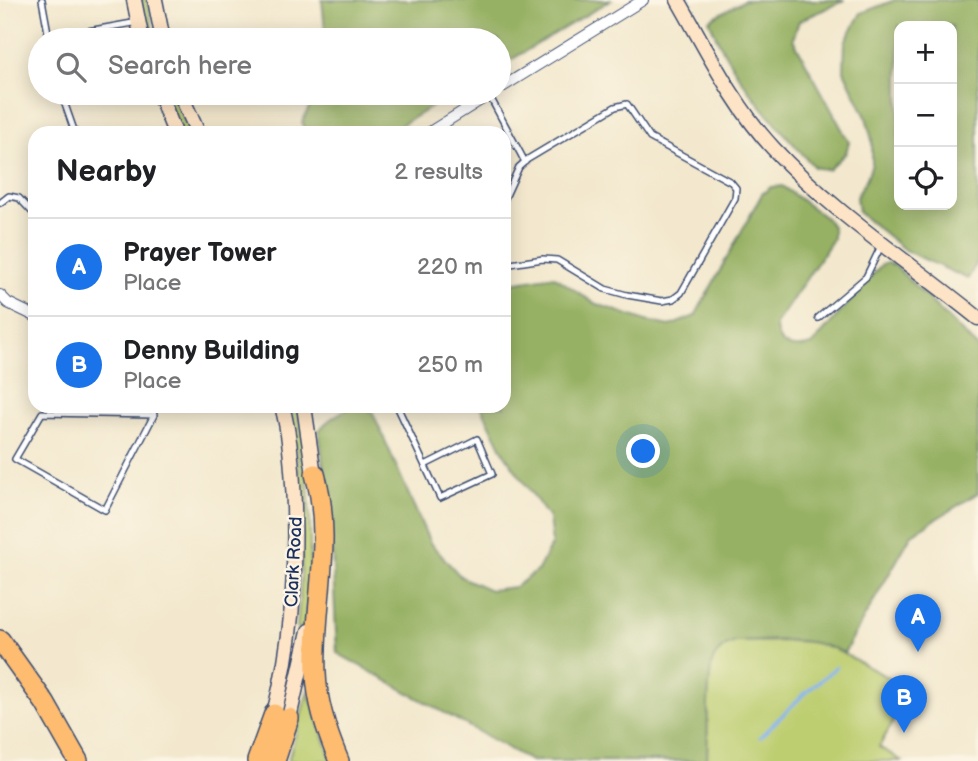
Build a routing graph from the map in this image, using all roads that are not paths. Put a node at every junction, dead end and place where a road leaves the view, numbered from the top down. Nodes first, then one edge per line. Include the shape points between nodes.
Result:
1 (42, 0) edge
2 (134, 0) edge
3 (155, 0) edge
4 (643, 0) edge
5 (678, 0) edge
6 (138, 22) junction
7 (47, 28) edge
8 (107, 28) edge
9 (139, 28) edge
10 (161, 28) edge
11 (511, 82) edge
12 (65, 105) edge
13 (164, 105) edge
14 (185, 105) edge
15 (473, 105) edge
16 (496, 105) edge
17 (73, 126) edge
18 (172, 126) edge
19 (195, 126) edge
20 (439, 126) edge
21 (507, 126) edge
22 (511, 134) edge
23 (525, 162) junction
24 (511, 185) edge
25 (0, 203) edge
26 (28, 208) edge
27 (882, 244) junction
28 (511, 264) edge
29 (0, 295) edge
30 (28, 313) edge
31 (818, 318) dead end
32 (978, 318) edge
33 (283, 413) edge
34 (307, 413) edge
35 (400, 413) edge
36 (154, 415) joint
37 (425, 465) junction
38 (315, 474) junction
39 (0, 640) edge
40 (282, 716) junction
41 (78, 761) edge
42 (257, 761) edge
43 (275, 761) edge
44 (339, 761) edge

1 - 7 lane
2 - 6 main road
3 - 10 main road
4 - 11 street
5 - 27 main road via 739,106 772,147
6 - 8 lane
6 - 9 main road
12 - 17 lane
13 - 18 main road
14 - 19 main road
15 - 20 street
16 - 21 lane
22 - 23 lane
23 - 24 lane
23 - 28 lane via 627,104 650,138 731,182 736,198 681,293 673,299 662,301 605,289 557,260
25 - 26 lane via 9,196
27 - 31 lane via 866,276
27 - 32 main road
29 - 30 street
33 - 40 main road, Clark Road via 293,484 294,574
34 - 38 main road, Clark Road
35 - 37 lane
36 - 36 lane via 105,510 15,460 42,413
37 - 37 lane via 440,498 492,474 477,439
38 - 40 main road, Clark Road via 311,615 300,680
38 - 44 highway via 324,537 316,648 319,701
39 - 41 highway via 45,703
40 - 42 highway
40 - 43 highway

